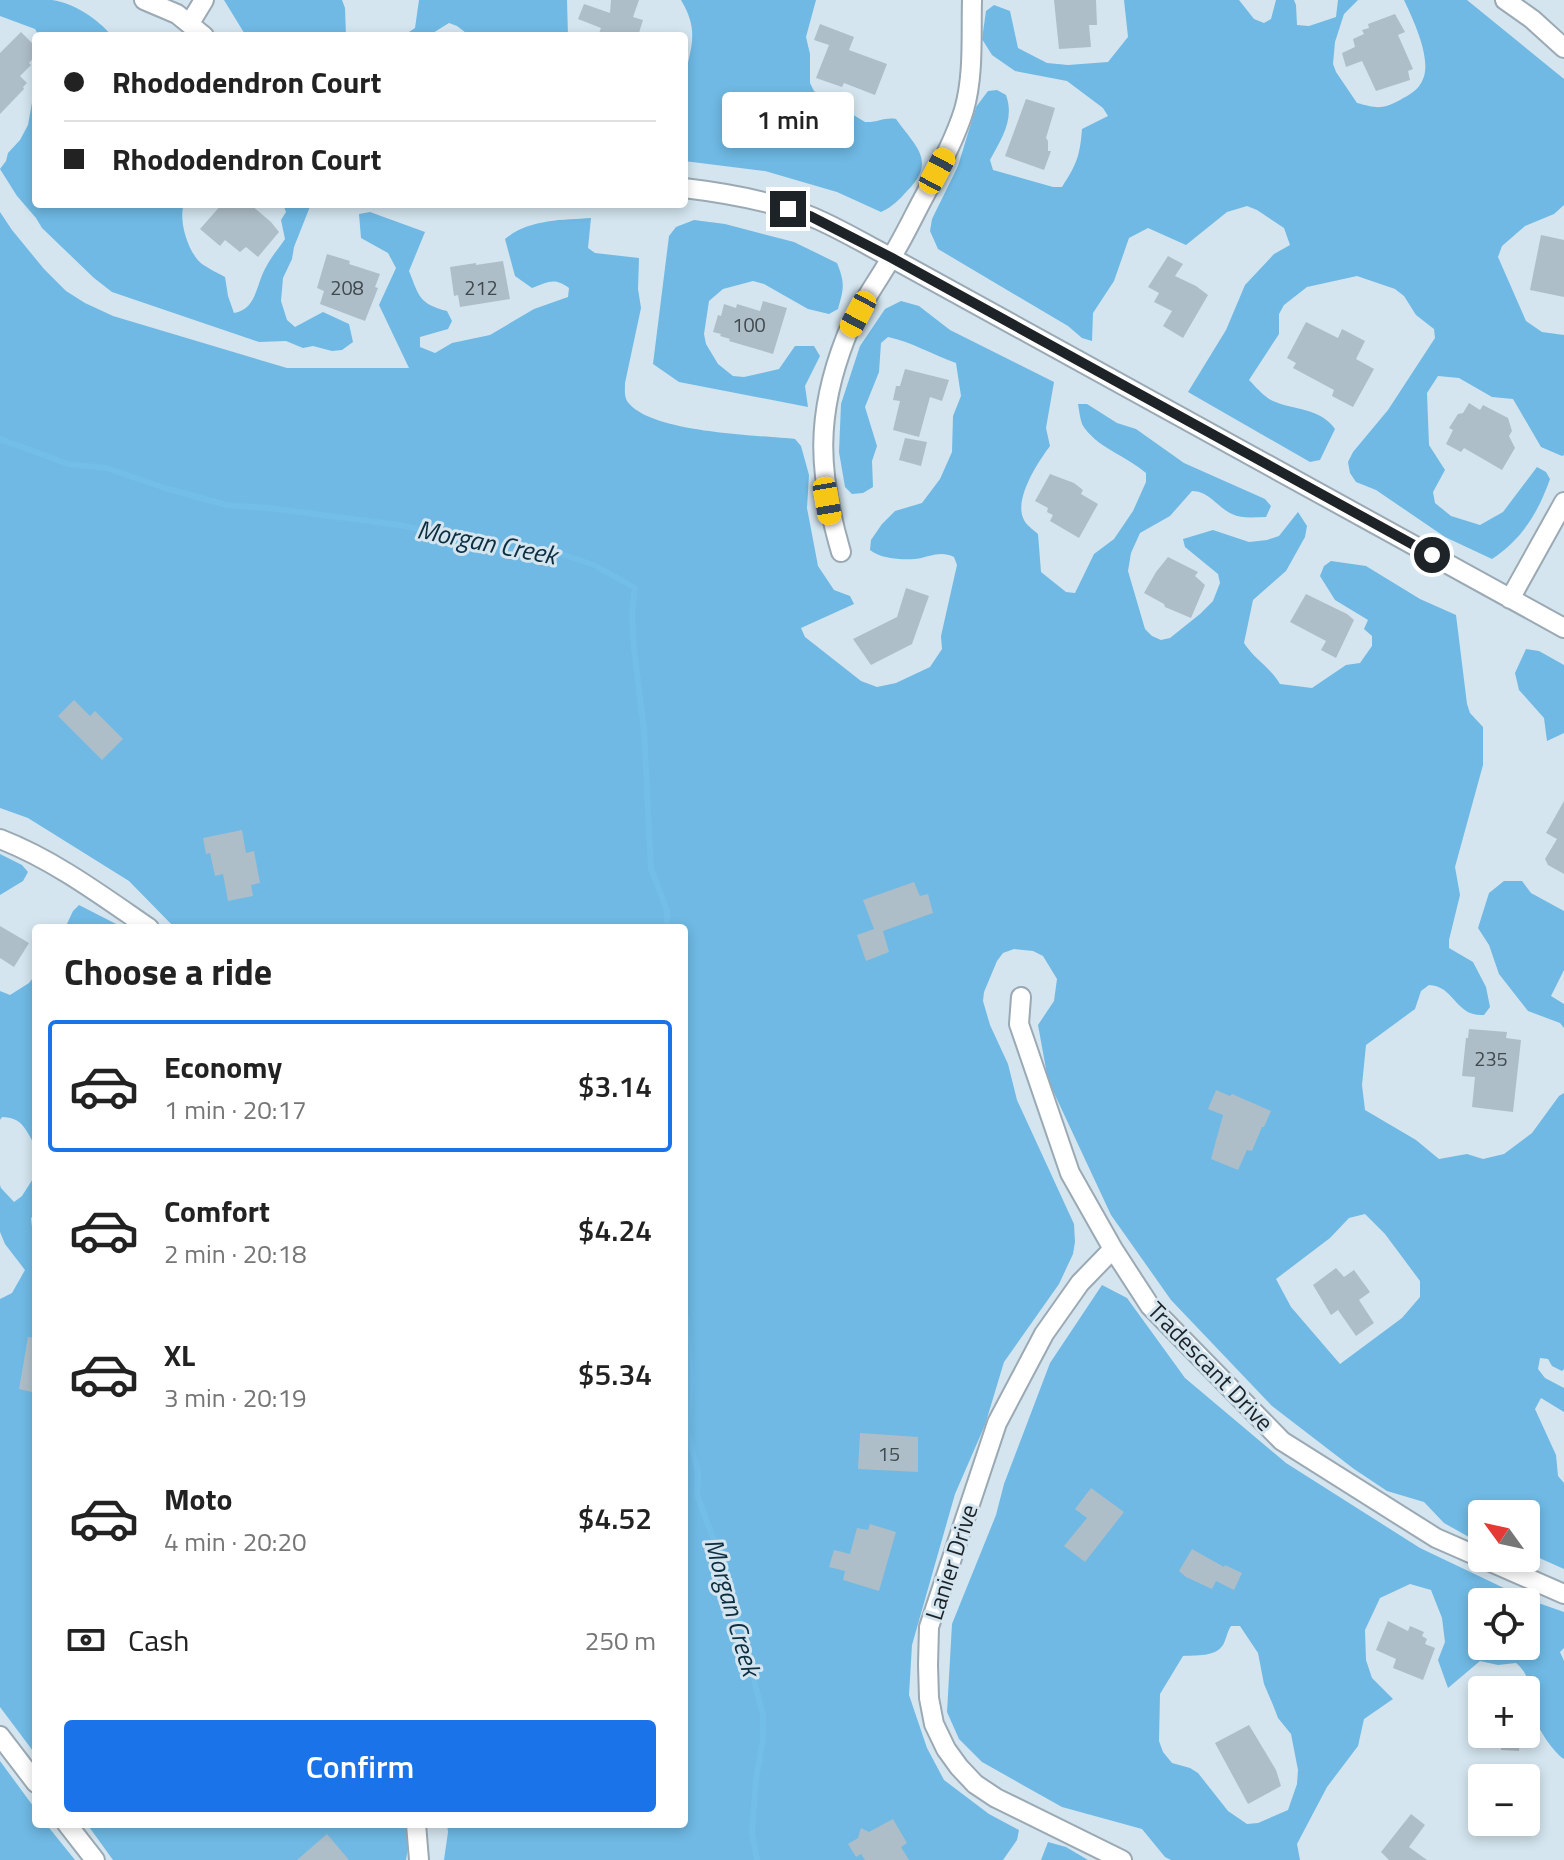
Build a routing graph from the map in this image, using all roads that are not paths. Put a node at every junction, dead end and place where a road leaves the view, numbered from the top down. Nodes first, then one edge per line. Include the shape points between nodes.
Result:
1 (144, 0) edge
2 (204, 0) edge
3 (972, 0) edge
4 (1505, 0) edge
5 (190, 23) junction
6 (200, 32) edge
7 (1564, 48) edge
8 (688, 188) edge
9 (892, 258) junction
10 (1564, 502) edge
11 (841, 552) dead end
12 (1510, 599) junction
13 (1564, 628) edge
14 (0, 839) edge
15 (143, 924) edge
16 (1021, 997) dead end
17 (1113, 1249) junction
18 (1564, 1594) edge
19 (0, 1736) edge
20 (32, 1778) edge
21 (70, 1828) edge
22 (416, 1828) edge
23 (95, 1860) edge
24 (419, 1860) edge
25 (1122, 1860) edge

1 - 5 street
2 - 5 street
3 - 9 street via 964,108
4 - 7 street
5 - 6 street
8 - 9 street via 766,201 810,216
9 - 11 street via 846,336 825,413 824,485
9 - 12 street
10 - 12 street
12 - 13 street
14 - 15 street via 61,868
16 - 17 street, Tradescant Drive via 1019,1024 1070,1173
17 - 18 street, Tradescant Drive via 1150,1306 1282,1441 1436,1538
17 - 25 street, Lanier Drive via 1080,1283 1044,1334 997,1423 929,1627 928,1665 934,1724 946,1749 975,1784
19 - 20 street
21 - 23 street
22 - 24 street

